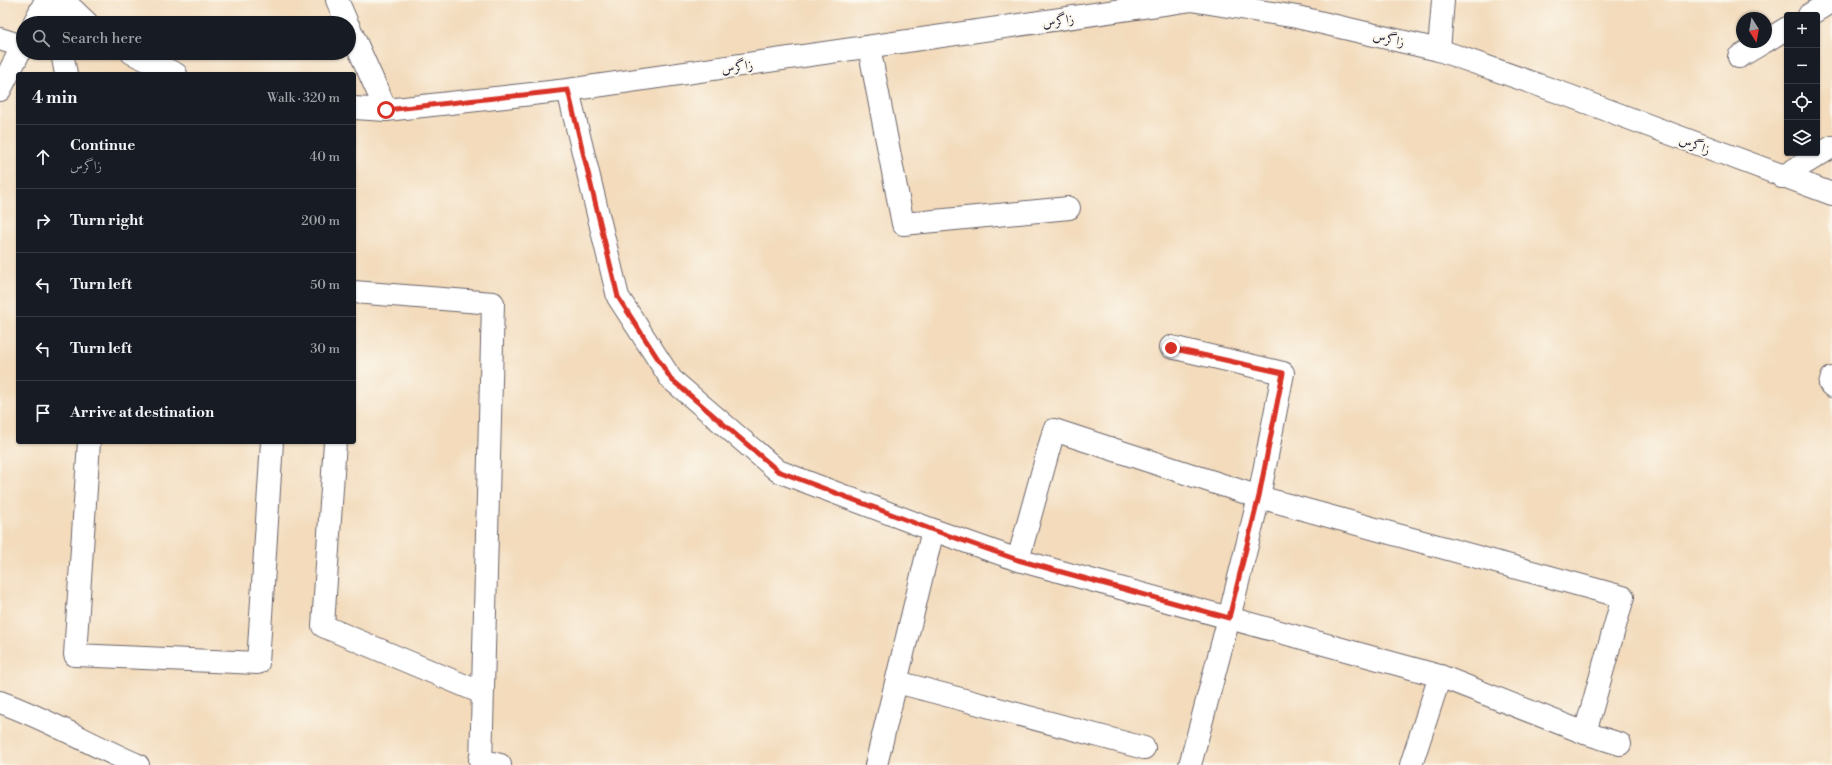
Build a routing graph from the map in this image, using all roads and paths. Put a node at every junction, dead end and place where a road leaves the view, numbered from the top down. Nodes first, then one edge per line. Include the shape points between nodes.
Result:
1 (46, 0) edge
2 (53, 0) edge
3 (63, 0) edge
4 (337, 0) edge
5 (1443, 0) edge
6 (1832, 1) edge
7 (1815, 12) edge
8 (38, 16) edge
9 (56, 16) edge
10 (80, 16) edge
11 (344, 16) edge
12 (1784, 30) edge
13 (0, 38) edge
14 (1772, 38) edge
15 (356, 43) edge
16 (16, 44) edge
17 (869, 47) junction
18 (1755, 48) edge
19 (1439, 50) junction
20 (1739, 58) dead end
21 (16, 59) edge
22 (63, 60) edge
23 (147, 60) edge
24 (66, 72) edge
25 (172, 72) edge
26 (0, 90) edge
27 (568, 90) junction
28 (356, 108) edge
29 (386, 110) junction
30 (1832, 147) edge
31 (1782, 177) junction
32 (1832, 194) edge
33 (1068, 208) dead end
34 (356, 292) edge
35 (1171, 348) dead end
36 (1832, 378) edge
37 (1832, 386) edge
38 (89, 444) edge
39 (272, 444) edge
40 (335, 444) edge
41 (1259, 496) junction
42 (933, 530) junction
43 (1018, 560) junction
44 (1229, 618) junction
45 (1440, 676) junction
46 (897, 682) junction
47 (482, 693) junction
48 (0, 702) edge
49 (1585, 733) junction
50 (1620, 744) dead end
51 (1144, 748) dead end
52 (487, 763) edge
53 (138, 765) edge
54 (876, 765) edge
55 (1190, 765) edge
56 (1411, 765) edge

1 - 8 street
2 - 9 street
3 - 10 street
4 - 11 street
5 - 19 street
6 - 7 street
12 - 14 street
13 - 16 street
15 - 29 street
17 - 19 street, زاگرس via 1191,0 1297,17
17 - 27 street, زاگرس
17 - 33 street via 903,224
18 - 20 street
19 - 31 street, زاگرس via 1567,95
21 - 26 street
22 - 24 street
23 - 25 street
27 - 29 street, زاگرس
27 - 42 street via 618,297 671,379 778,471
28 - 29 street, زاگرس
30 - 31 street
31 - 32 street, زاگرس
34 - 47 street via 493,303
35 - 41 street via 1283,373
36 - 37 street
38 - 39 street via 75,655 258,663
40 - 47 street via 323,626
41 - 43 street via 1054,430
41 - 44 street
41 - 49 street via 1623,598
42 - 43 street
42 - 46 street
43 - 44 street
44 - 45 street
44 - 55 street
45 - 49 street
45 - 56 street
46 - 51 street
46 - 54 street
47 - 52 street
48 - 53 street via 30,712
49 - 50 street

